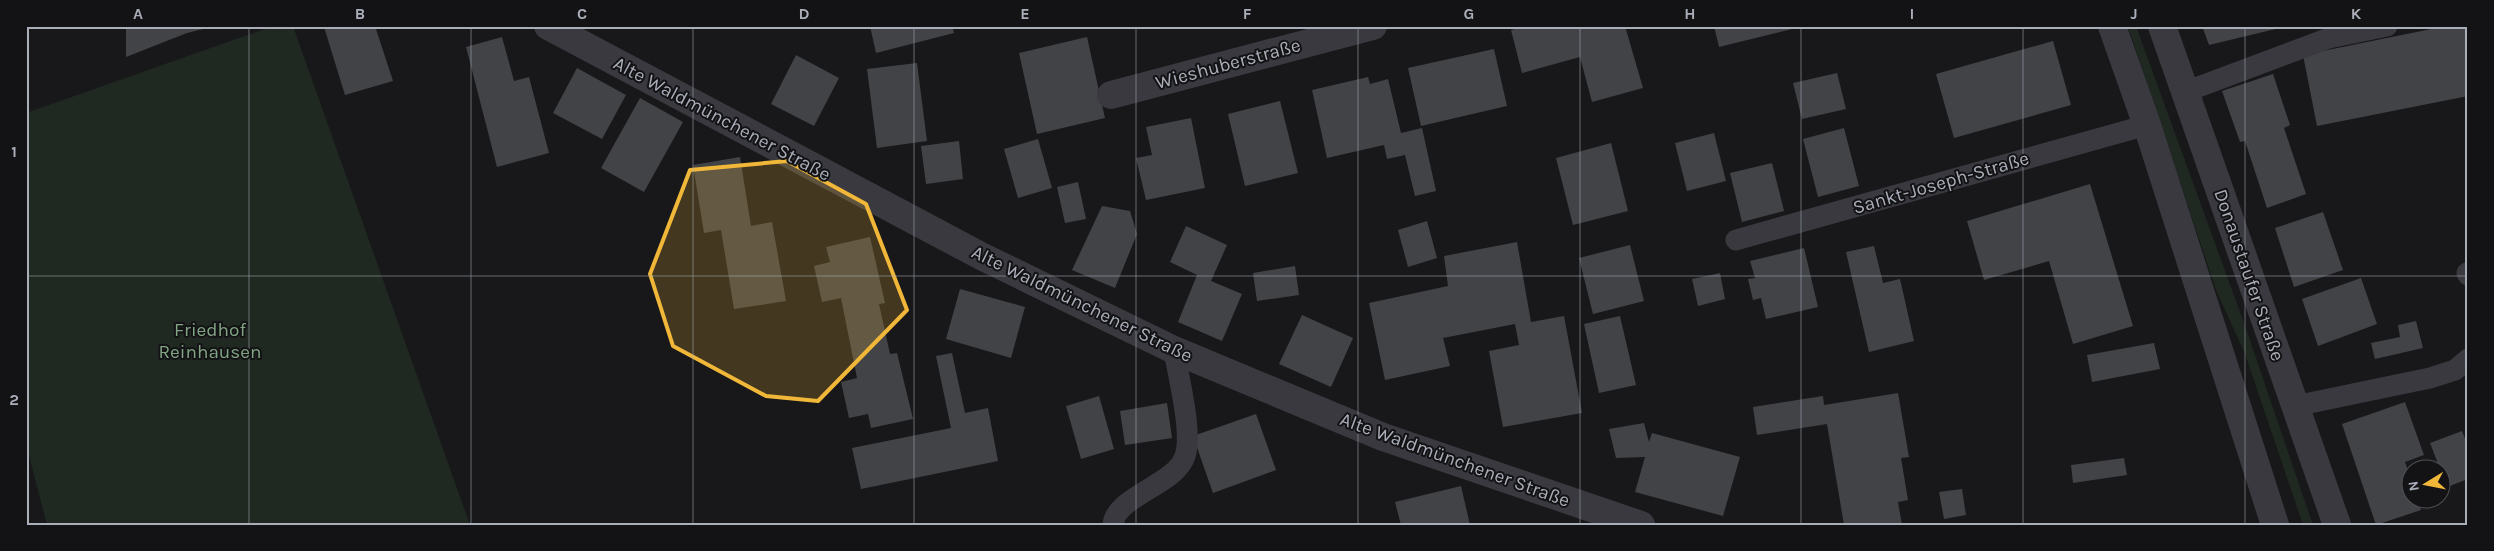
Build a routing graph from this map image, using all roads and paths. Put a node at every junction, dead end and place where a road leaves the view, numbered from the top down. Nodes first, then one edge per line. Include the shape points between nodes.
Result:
1 (548, 26) edge
2 (1373, 26) edge
3 (2112, 26) edge
4 (2162, 26) edge
5 (2387, 26) edge
6 (2185, 92) junction
7 (1111, 95) dead end
8 (2147, 125) junction
9 (1736, 240) dead end
10 (1174, 350) junction
11 (2468, 359) edge
12 (2295, 406) junction
13 (1113, 525) edge
14 (1641, 525) edge
15 (2275, 525) edge
16 (2337, 525) edge

1 - 10 street, Alte Waldmünchener Straße via 983,257
2 - 7 street, Wieshuberstraße
3 - 8 street
4 - 6 street, Donaustaufer Straße
5 - 6 lane via 2329,38
6 - 12 street, Donaustaufer Straße
8 - 9 lane, Sankt-Joseph-Straße
8 - 15 street
10 - 13 lane via 1188,439 1185,455 1179,469 1124,506
10 - 14 street, Alte Waldmünchener Straße via 1383,437
11 - 12 lane via 2455,370 2430,378
12 - 16 street, Donaustaufer Straße

